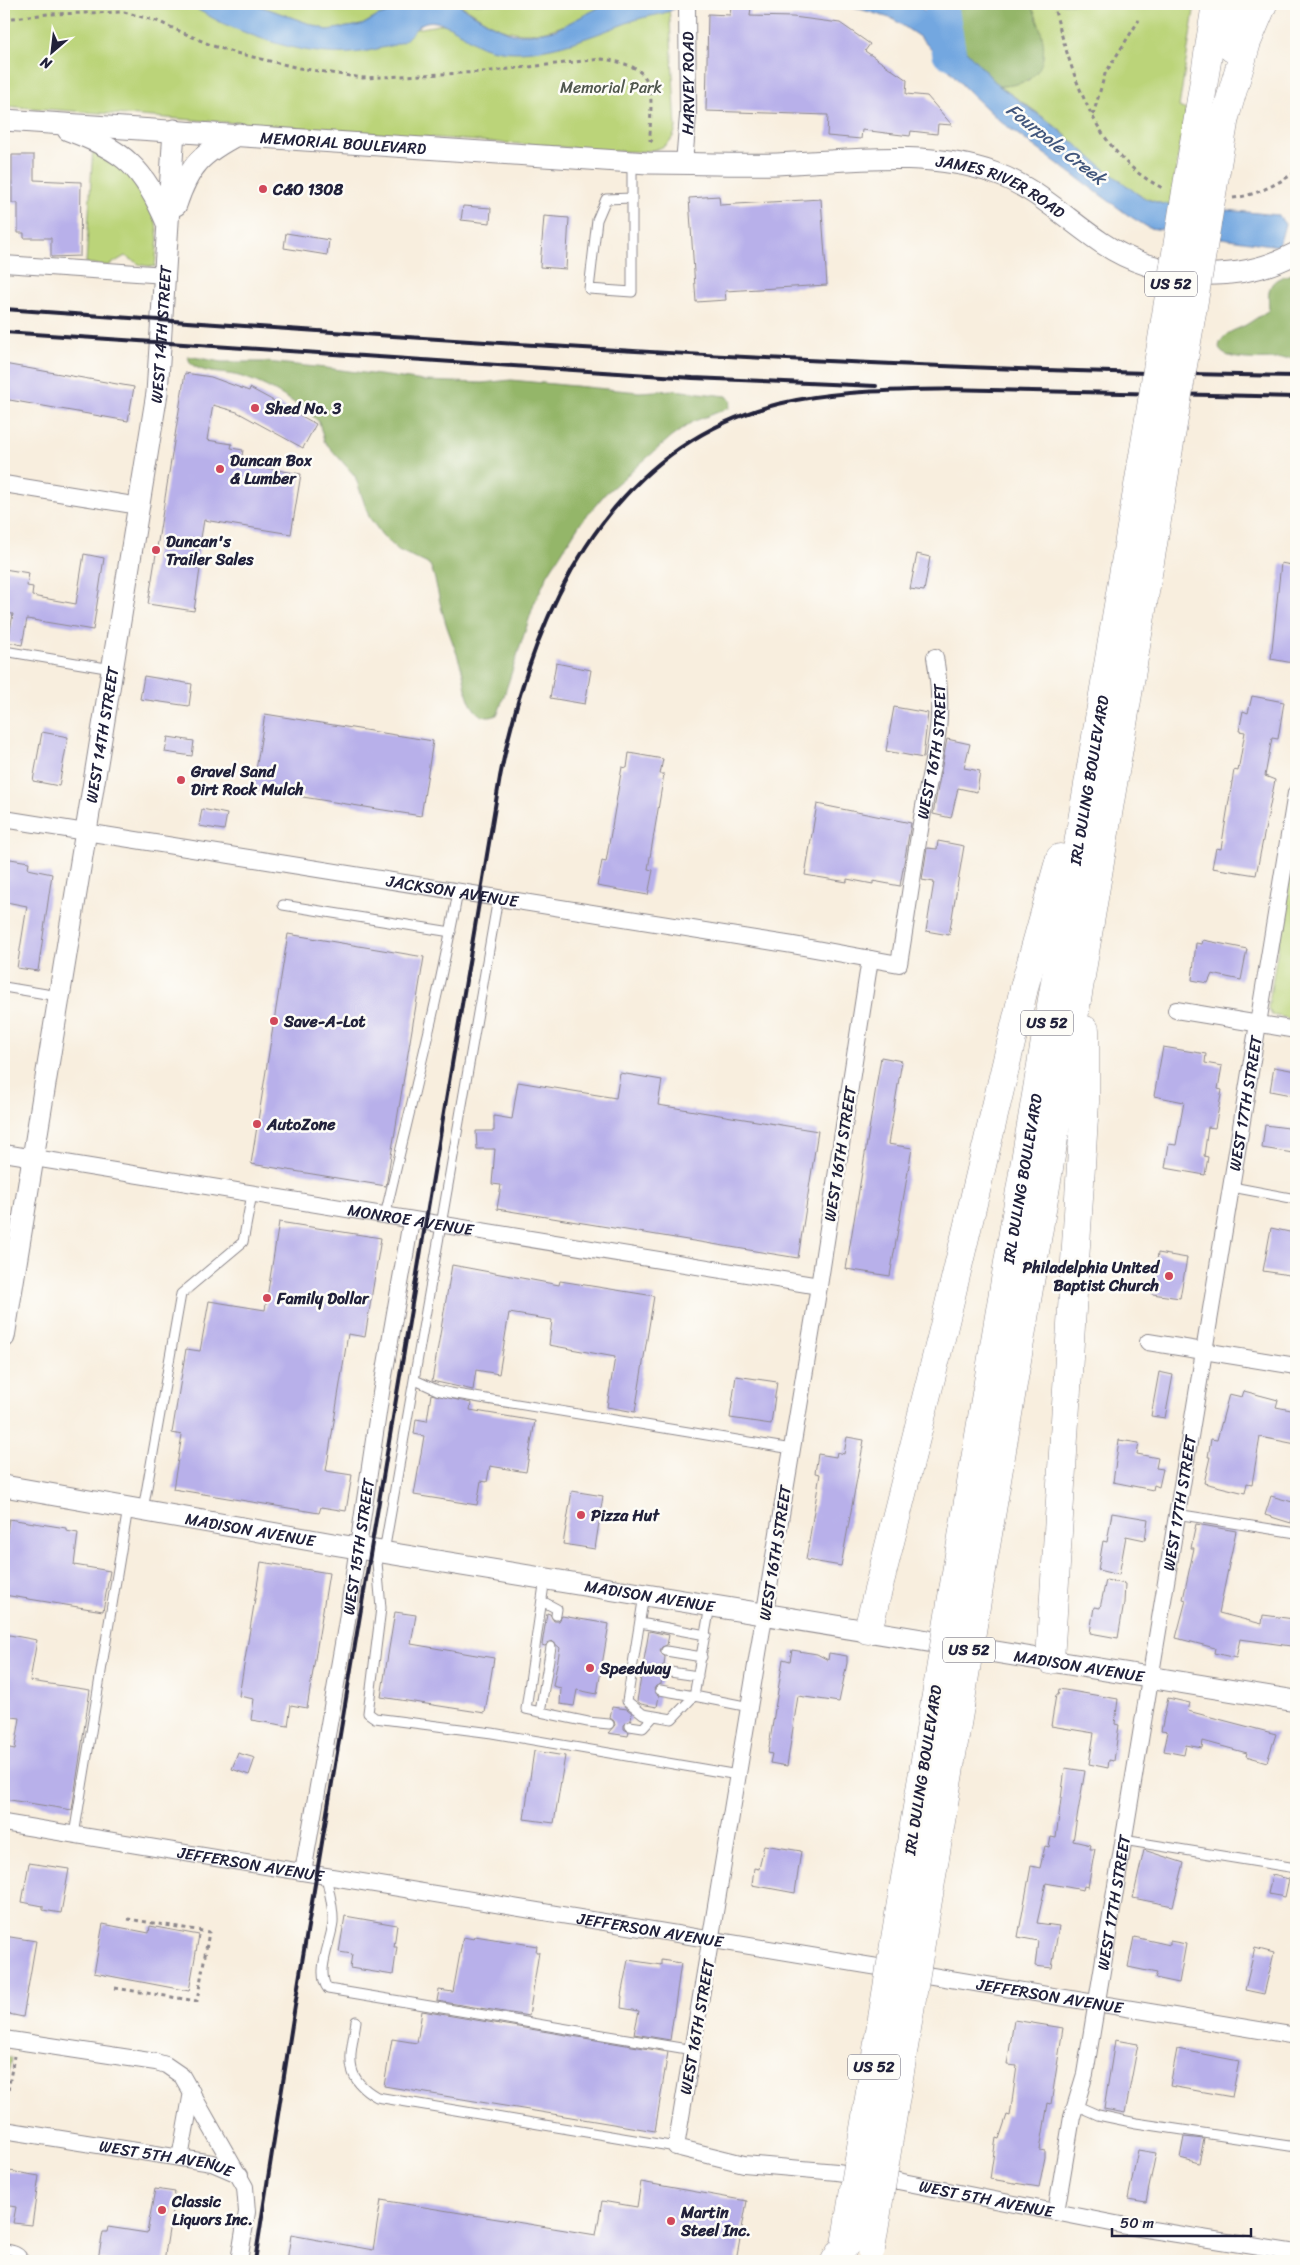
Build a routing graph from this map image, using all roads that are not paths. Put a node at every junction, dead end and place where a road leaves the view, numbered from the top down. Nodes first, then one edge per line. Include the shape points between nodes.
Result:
1 (1239, 4) edge
2 (1263, 4) edge
3 (1216, 8) edge
4 (687, 9) edge
5 (1225, 117) junction
6 (4, 120) edge
7 (49, 123) junction
8 (174, 130) junction
9 (239, 134) junction
10 (632, 162) junction
11 (684, 163) junction
12 (632, 198) junction
13 (169, 227) junction
14 (1296, 253) edge
15 (4, 264) edge
16 (166, 275) junction
17 (1155, 458) junction
18 (4, 484) edge
19 (139, 506) junction
20 (4, 651) edge
21 (935, 657) dead end
22 (112, 669) junction
23 (1093, 752) junction
24 (1296, 793) edge
25 (4, 819) edge
26 (85, 832) junction
27 (458, 892) junction
28 (498, 898) junction
29 (282, 905) dead end
30 (451, 932) junction
31 (1084, 957) junction
32 (870, 959) junction
33 (900, 964) joint
34 (4, 987) edge
35 (58, 996) junction
36 (1176, 1010) dead end
37 (1257, 1024) junction
38 (1296, 1030) edge
39 (4, 1153) edge
40 (32, 1158) junction
41 (1232, 1187) junction
42 (252, 1194) junction
43 (1296, 1199) edge
44 (385, 1216) junction
45 (411, 1221) junction
46 (442, 1226) junction
47 (819, 1286) junction
48 (4, 1328) edge
49 (1148, 1342) dead end
50 (1204, 1351) junction
51 (1296, 1366) edge
52 (415, 1380) junction
53 (792, 1449) junction
54 (4, 1486) edge
55 (136, 1509) junction
56 (1176, 1514) junction
57 (1296, 1533) edge
58 (373, 1550) junction
59 (546, 1578) junction
60 (966, 1592) junction
61 (644, 1594) junction
62 (542, 1601) junction
63 (711, 1605) junction
64 (765, 1614) junction
65 (556, 1615) dead end
66 (640, 1623) junction
67 (868, 1630) junction
68 (706, 1635) junction
69 (636, 1646) junction
70 (551, 1647) dead end
71 (646, 1648) dead end
72 (666, 1651) dead end
73 (702, 1657) junction
74 (1050, 1660) junction
75 (633, 1666) junction
76 (643, 1668) dead end
77 (663, 1671) dead end
78 (698, 1676) junction
79 (1150, 1677) junction
80 (630, 1685) junction
81 (640, 1686) dead end
82 (660, 1690) dead end
83 (694, 1696) junction
84 (1296, 1701) edge
85 (750, 1707) junction
86 (540, 1712) junction
87 (654, 1716) junction
88 (609, 1724) dead end
89 (630, 1726) dead end
90 (738, 1775) junction
91 (4, 1823) edge
92 (74, 1835) junction
93 (1123, 1840) junction
94 (1296, 1868) edge
95 (302, 1872) junction
96 (326, 1876) junction
97 (916, 1892) junction
98 (712, 1939) junction
99 (1096, 2003) junction
100 (356, 2021) dead end
101 (1296, 2036) edge
102 (4, 2039) edge
103 (693, 2050) junction
104 (192, 2092) junction
105 (1075, 2105) junction
106 (4, 2130) edge
107 (676, 2147) junction
108 (1296, 2148) edge
109 (180, 2158) junction
110 (240, 2176) junction
111 (1056, 2212) junction
112 (4, 2249) edge
113 (1296, 2253) edge
114 (841, 2256) edge
115 (871, 2257) edge
116 (24, 2261) edge
117 (239, 2261) edge

1 - 5 highway
2 - 5 highway, US 52 via 1246,42
3 - 17 highway, IRL DULING BOULEVARD / US 52, bridge via 1199,112
4 - 11 street, HARVEY ROAD via 688,116
5 - 17 highway, IRL DULING BOULEVARD / US 52, bridge
6 - 7 street, MEMORIAL BOULEVARD
7 - 8 street, MEMORIAL BOULEVARD
7 - 13 street via 93,139 130,162 144,176
8 - 9 street, MEMORIAL BOULEVARD
8 - 13 street, WEST 14TH STREET
9 - 10 street, MEMORIAL BOULEVARD
9 - 13 street via 214,147 190,170
10 - 11 street, MEMORIAL BOULEVARD
10 - 12 lane
11 - 14 street, JAMES RIVER ROAD via 947,161 1013,181 1045,200 1118,254 1158,268 1214,274 1243,271
12 - 12 lane via 632,292 589,289 597,220 606,199
13 - 16 street, WEST 14TH STREET
15 - 16 street
16 - 19 street, WEST 14TH STREET via 158,393
17 - 23 highway, IRL DULING BOULEVARD / US 52
17 - 31 highway, IRL DULING BOULEVARD / US 52
18 - 19 street
19 - 22 street, WEST 14TH STREET
20 - 22 lane
21 - 33 street, WEST 16TH STREET via 940,691 939,733
22 - 26 street, WEST 14TH STREET
23 - 60 highway, IRL DULING BOULEVARD / US 52
23 - 67 highway via 1025,984
24 - 37 street, WEST 17TH STREET
25 - 26 street, JACKSON AVENUE
26 - 27 street, JACKSON AVENUE
26 - 35 street, WEST 14TH STREET
27 - 28 street, JACKSON AVENUE
27 - 30 lane
28 - 32 street, JACKSON AVENUE
28 - 46 lane
29 - 30 lane
30 - 44 lane
31 - 60 highway, IRL DULING BOULEVARD / US 52
31 - 74 highway via 1086,1102
32 - 33 street, JACKSON AVENUE
32 - 47 street, WEST 16TH STREET
34 - 35 lane
35 - 40 street, WEST 14TH STREET
36 - 37 street
37 - 38 street
37 - 41 street, WEST 17TH STREET
39 - 40 street, MONROE AVENUE
40 - 42 street, MONROE AVENUE
40 - 48 street, WEST 14TH STREET
41 - 43 lane
41 - 50 street, WEST 17TH STREET
42 - 44 street, MONROE AVENUE
42 - 55 lane via 243,1242 181,1294
44 - 45 street, MONROE AVENUE
45 - 46 street, MONROE AVENUE
45 - 58 street, WEST 15TH STREET via 381,1393
46 - 47 street, MONROE AVENUE
46 - 52 lane
47 - 53 street, WEST 16TH STREET
49 - 50 street
50 - 51 street
50 - 56 street, WEST 17TH STREET
52 - 53 lane via 450,1393
52 - 58 lane
53 - 64 street, WEST 16TH STREET
54 - 55 street, MADISON AVENUE
55 - 58 street, MADISON AVENUE
55 - 92 lane
56 - 57 lane
56 - 79 street, WEST 17TH STREET
58 - 59 street, MADISON AVENUE
58 - 90 lane via 381,1608 368,1713 376,1718 492,1733
58 - 95 street, WEST 15TH STREET via 346,1627
59 - 61 street, MADISON AVENUE
59 - 62 lane
60 - 97 highway, IRL DULING BOULEVARD / US 52, bridge
61 - 63 street, MADISON AVENUE
61 - 66 lane
62 - 65 lane via 557,1609
62 - 86 lane via 526,1709
63 - 64 street, MADISON AVENUE
63 - 68 lane
64 - 67 street, MADISON AVENUE
64 - 85 street, WEST 16TH STREET
66 - 68 lane
66 - 69 lane
67 - 74 street, MADISON AVENUE
68 - 73 lane
69 - 71 lane
69 - 75 lane
70 - 86 lane
72 - 73 lane
73 - 78 lane
74 - 79 street, MADISON AVENUE
75 - 76 lane
75 - 80 lane
77 - 78 lane
78 - 83 lane
79 - 84 street, MADISON AVENUE
79 - 93 street, WEST 17TH STREET
80 - 81 lane
80 - 87 lane via 627,1701 643,1714
82 - 83 lane
83 - 85 lane
83 - 87 lane via 672,1718
85 - 90 street, WEST 16TH STREET
86 - 88 lane
87 - 89 lane via 643,1728
90 - 98 street, WEST 16TH STREET
91 - 92 street, JEFFERSON AVENUE
92 - 95 street, JEFFERSON AVENUE
93 - 94 lane
93 - 99 street, WEST 17TH STREET
95 - 96 street, JEFFERSON AVENUE
96 - 98 street, JEFFERSON AVENUE
96 - 103 lane via 333,1921 322,1972 323,1983 328,1989
97 - 114 highway, IRL DULING BOULEVARD / US 52, bridge
97 - 115 highway, IRL DULING BOULEVARD / US 52, bridge
98 - 99 street, JEFFERSON AVENUE
98 - 103 street, WEST 16TH STREET
99 - 101 street, JEFFERSON AVENUE
99 - 105 street, WEST 17TH STREET via 1084,2074
100 - 107 lane via 349,2064 366,2091 377,2097
102 - 104 street, WEST 5TH AVENUE via 156,2062 182,2076
103 - 107 street, WEST 16TH STREET
104 - 109 street
104 - 110 street, WEST 5TH AVENUE
105 - 108 lane via 1136,2123
105 - 111 street, WEST 17TH STREET
106 - 109 street, WEST 5TH AVENUE
107 - 111 street, WEST 5TH AVENUE via 744,2164 889,2180
109 - 110 street, WEST 5TH AVENUE via 212,2163
110 - 117 street via 248,2200
111 - 113 street, WEST 5TH AVENUE
112 - 116 lane via 16,2251

